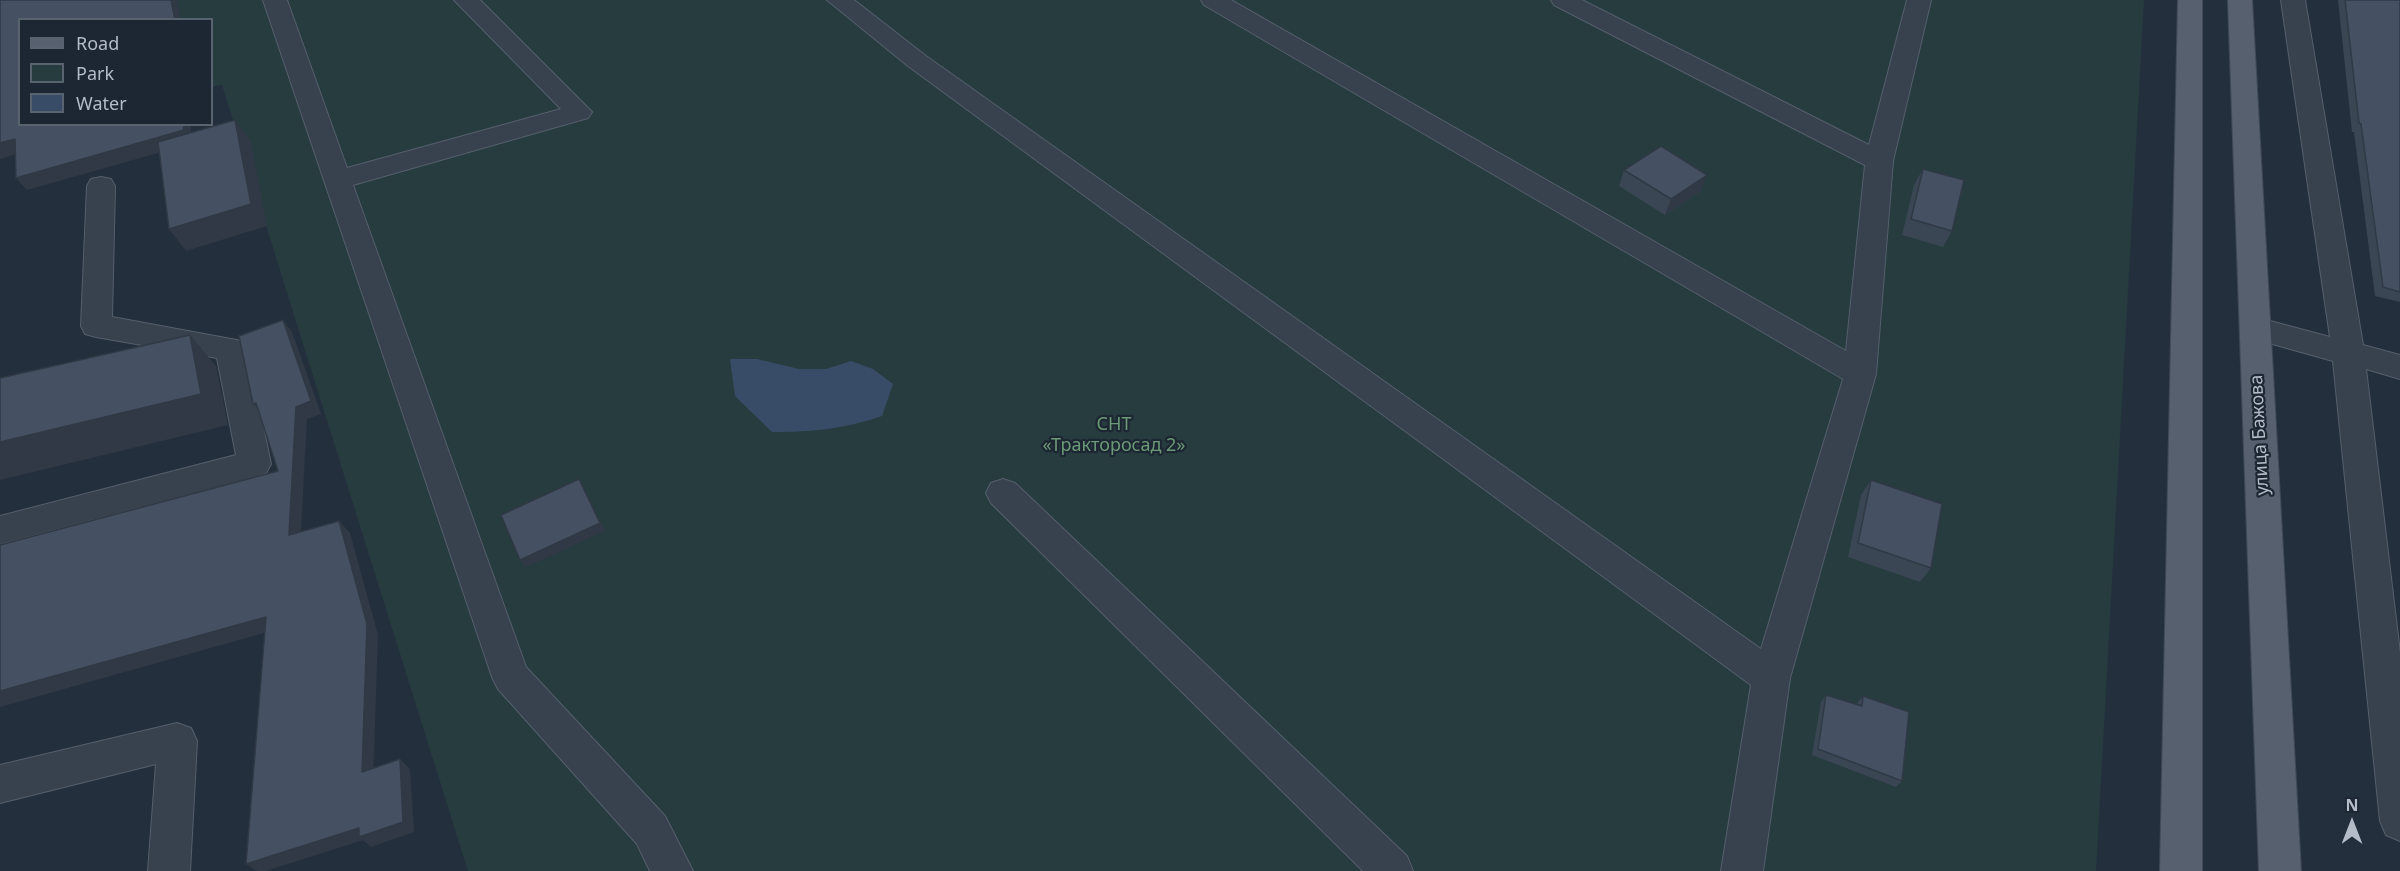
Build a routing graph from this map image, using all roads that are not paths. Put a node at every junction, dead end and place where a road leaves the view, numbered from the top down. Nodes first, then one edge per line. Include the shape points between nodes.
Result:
1 (275, 0) edge
2 (466, 0) edge
3 (839, 0) edge
4 (1213, 0) edge
5 (1563, 0) edge
6 (1919, 0) edge
7 (2190, 0) edge
8 (2240, 0) edge
9 (2293, 0) edge
10 (1879, 161) junction
11 (338, 180) junction
12 (101, 186) dead end
13 (2255, 328) junction
14 (2348, 352) junction
15 (2400, 367) edge
16 (1860, 374) junction
17 (1003, 493) dead end
18 (0, 530) edge
19 (1771, 678) junction
20 (0, 784) edge
21 (2400, 821) edge
22 (169, 871) edge
23 (672, 871) edge
24 (1392, 871) edge
25 (1743, 871) edge
26 (2181, 871) edge
27 (2280, 871) edge

1 - 11 street
2 - 11 street via 579,112
3 - 19 street via 936,75
4 - 16 street
5 - 10 street
6 - 10 street
7 - 26 main road
8 - 13 main road, улица Бажова
9 - 14 street
10 - 16 street
11 - 23 street via 511,677 651,830
12 - 18 street via 96,326 231,349 254,464
13 - 14 street
13 - 27 main road, улица Бажова
14 - 15 street
14 - 21 street
16 - 19 street
17 - 24 street
19 - 25 street
20 - 22 street via 177,741

